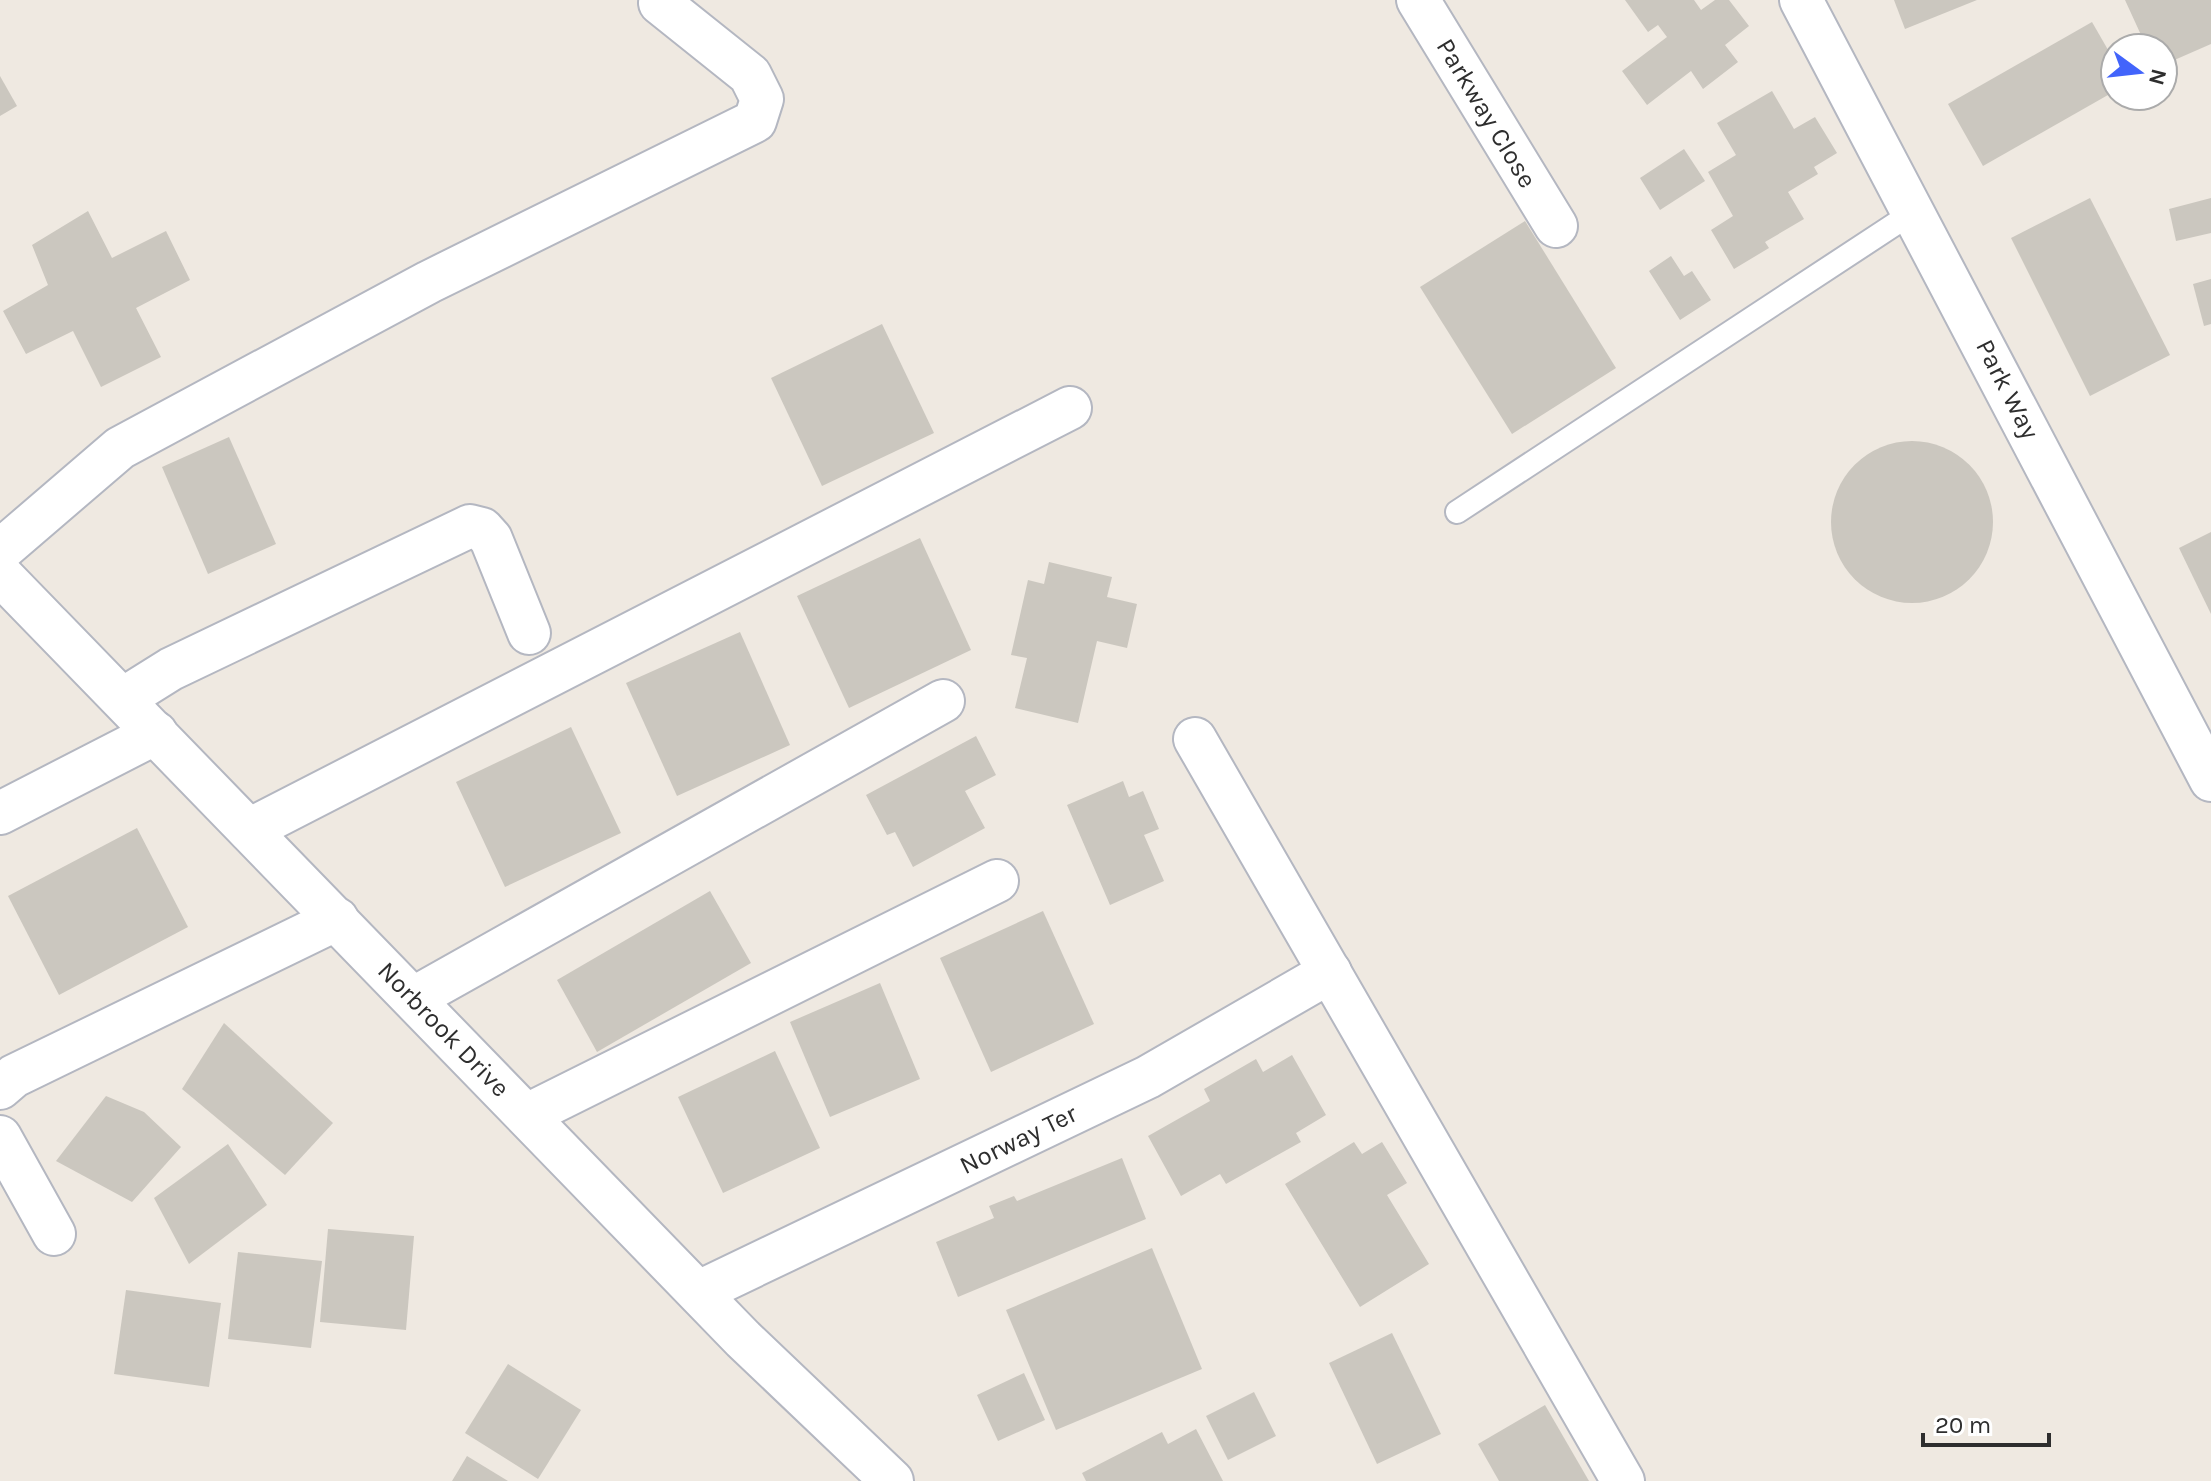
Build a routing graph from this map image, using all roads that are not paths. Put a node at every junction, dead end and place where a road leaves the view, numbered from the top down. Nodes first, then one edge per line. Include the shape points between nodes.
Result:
1 (1418, 0) edge
2 (1801, 0) edge
3 (660, 3) dead end
4 (1915, 211) junction
5 (1556, 226) dead end
6 (1070, 408) dead end
7 (1457, 512) dead end
8 (0, 551) edge
9 (0, 574) edge
10 (529, 633) dead end
11 (123, 699) junction
12 (943, 701) dead end
13 (156, 733) junction
14 (1195, 739) dead end
15 (2211, 780) edge
16 (0, 813) edge
17 (249, 830) junction
18 (997, 881) dead end
19 (337, 919) junction
20 (1330, 972) junction
21 (414, 998) junction
22 (0, 1088) edge
23 (527, 1115) junction
24 (0, 1137) edge
25 (54, 1234) dead end
26 (699, 1292) junction
27 (892, 1481) edge
28 (1623, 1481) edge

1 - 5 street, Parkway Close
2 - 4 street, Park Way
3 - 8 street via 750,75 762,99 755,121 429,282 120,448
4 - 7 lane
4 - 15 street, Park Way
6 - 17 street
9 - 11 street, Norbrook Drive
10 - 11 street via 491,539 470,526 171,669
11 - 13 street, Norbrook Drive
12 - 21 street
13 - 16 street
13 - 17 street, Norbrook Drive
14 - 20 street
17 - 19 street, Norbrook Drive
18 - 23 street
19 - 21 street, Norbrook Drive
19 - 22 street via 14,1076
20 - 26 street, Norway Ter via 1148,1077
20 - 28 street
21 - 23 street, Norbrook Drive
23 - 26 street, Norbrook Drive
24 - 25 street
26 - 27 street, Norbrook Drive

